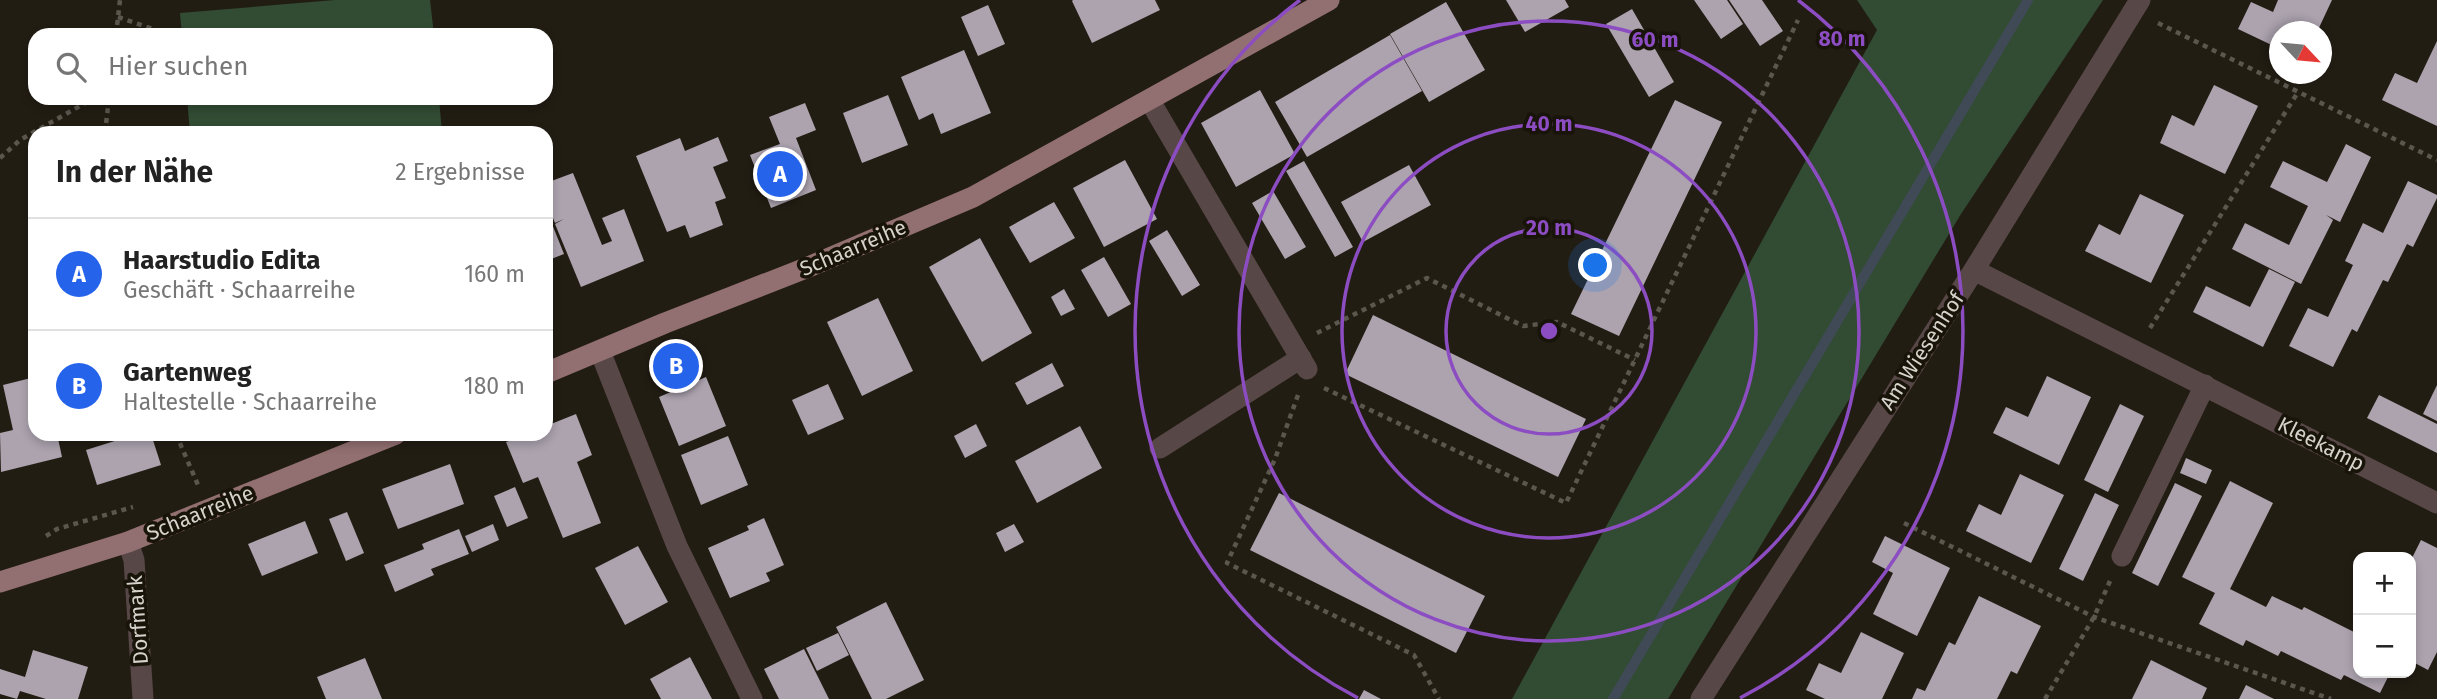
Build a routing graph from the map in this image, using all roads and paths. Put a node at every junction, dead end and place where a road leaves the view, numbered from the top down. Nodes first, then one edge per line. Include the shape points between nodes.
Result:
1 (120, 0) edge
2 (1329, 0) edge
3 (2137, 5) edge
4 (118, 18) junction
5 (1798, 20) dead end
6 (117, 28) edge
7 (149, 28) edge
8 (2298, 92) junction
9 (1150, 101) junction
10 (82, 105) edge
11 (108, 105) edge
12 (45, 126) edge
13 (106, 126) edge
14 (28, 135) edge
15 (0, 158) edge
16 (2437, 160) edge
17 (1974, 270) junction
18 (2136, 350) junction
19 (600, 351) junction
20 (1301, 357) junction
21 (1635, 360) junction
22 (553, 370) edge
23 (2206, 385) junction
24 (179, 441) edge
25 (379, 441) edge
26 (1160, 448) dead end
27 (199, 488) dead end
28 (2437, 503) edge
29 (1903, 523) dead end
30 (128, 542) junction
31 (2122, 556) joint
32 (0, 582) edge
33 (2094, 617) junction
34 (143, 699) edge
35 (752, 699) edge
36 (1438, 699) edge
37 (1701, 699) edge
38 (2045, 699) edge
39 (2331, 699) edge

1 - 4 path
2 - 9 main road, Schaarreihe
3 - 8 path
3 - 17 street, Am Wiesenhof
4 - 6 path
4 - 7 path
5 - 21 path
8 - 16 path
8 - 18 path
9 - 19 main road, Schaarreihe via 973,197
9 - 20 street
10 - 12 path
11 - 13 path
14 - 15 path
17 - 18 street, Kleekamp
17 - 37 street, Am Wiesenhof
18 - 23 street, Kleekamp
19 - 22 main road, Schaarreihe
19 - 35 street via 677,546
20 - 21 path via 1427,278 1523,326 1557,322
20 - 21 path via 1321,386 1566,503
20 - 26 street
20 - 36 path via 1275,459 1227,563 1414,655
23 - 28 street, Kleekamp
23 - 31 street
24 - 27 path
25 - 30 main road, Schaarreihe
29 - 33 path
30 - 32 main road, Schaarreihe
30 - 34 street, Dorfmark via 134,560
31 - 33 path
33 - 38 path
33 - 39 path

